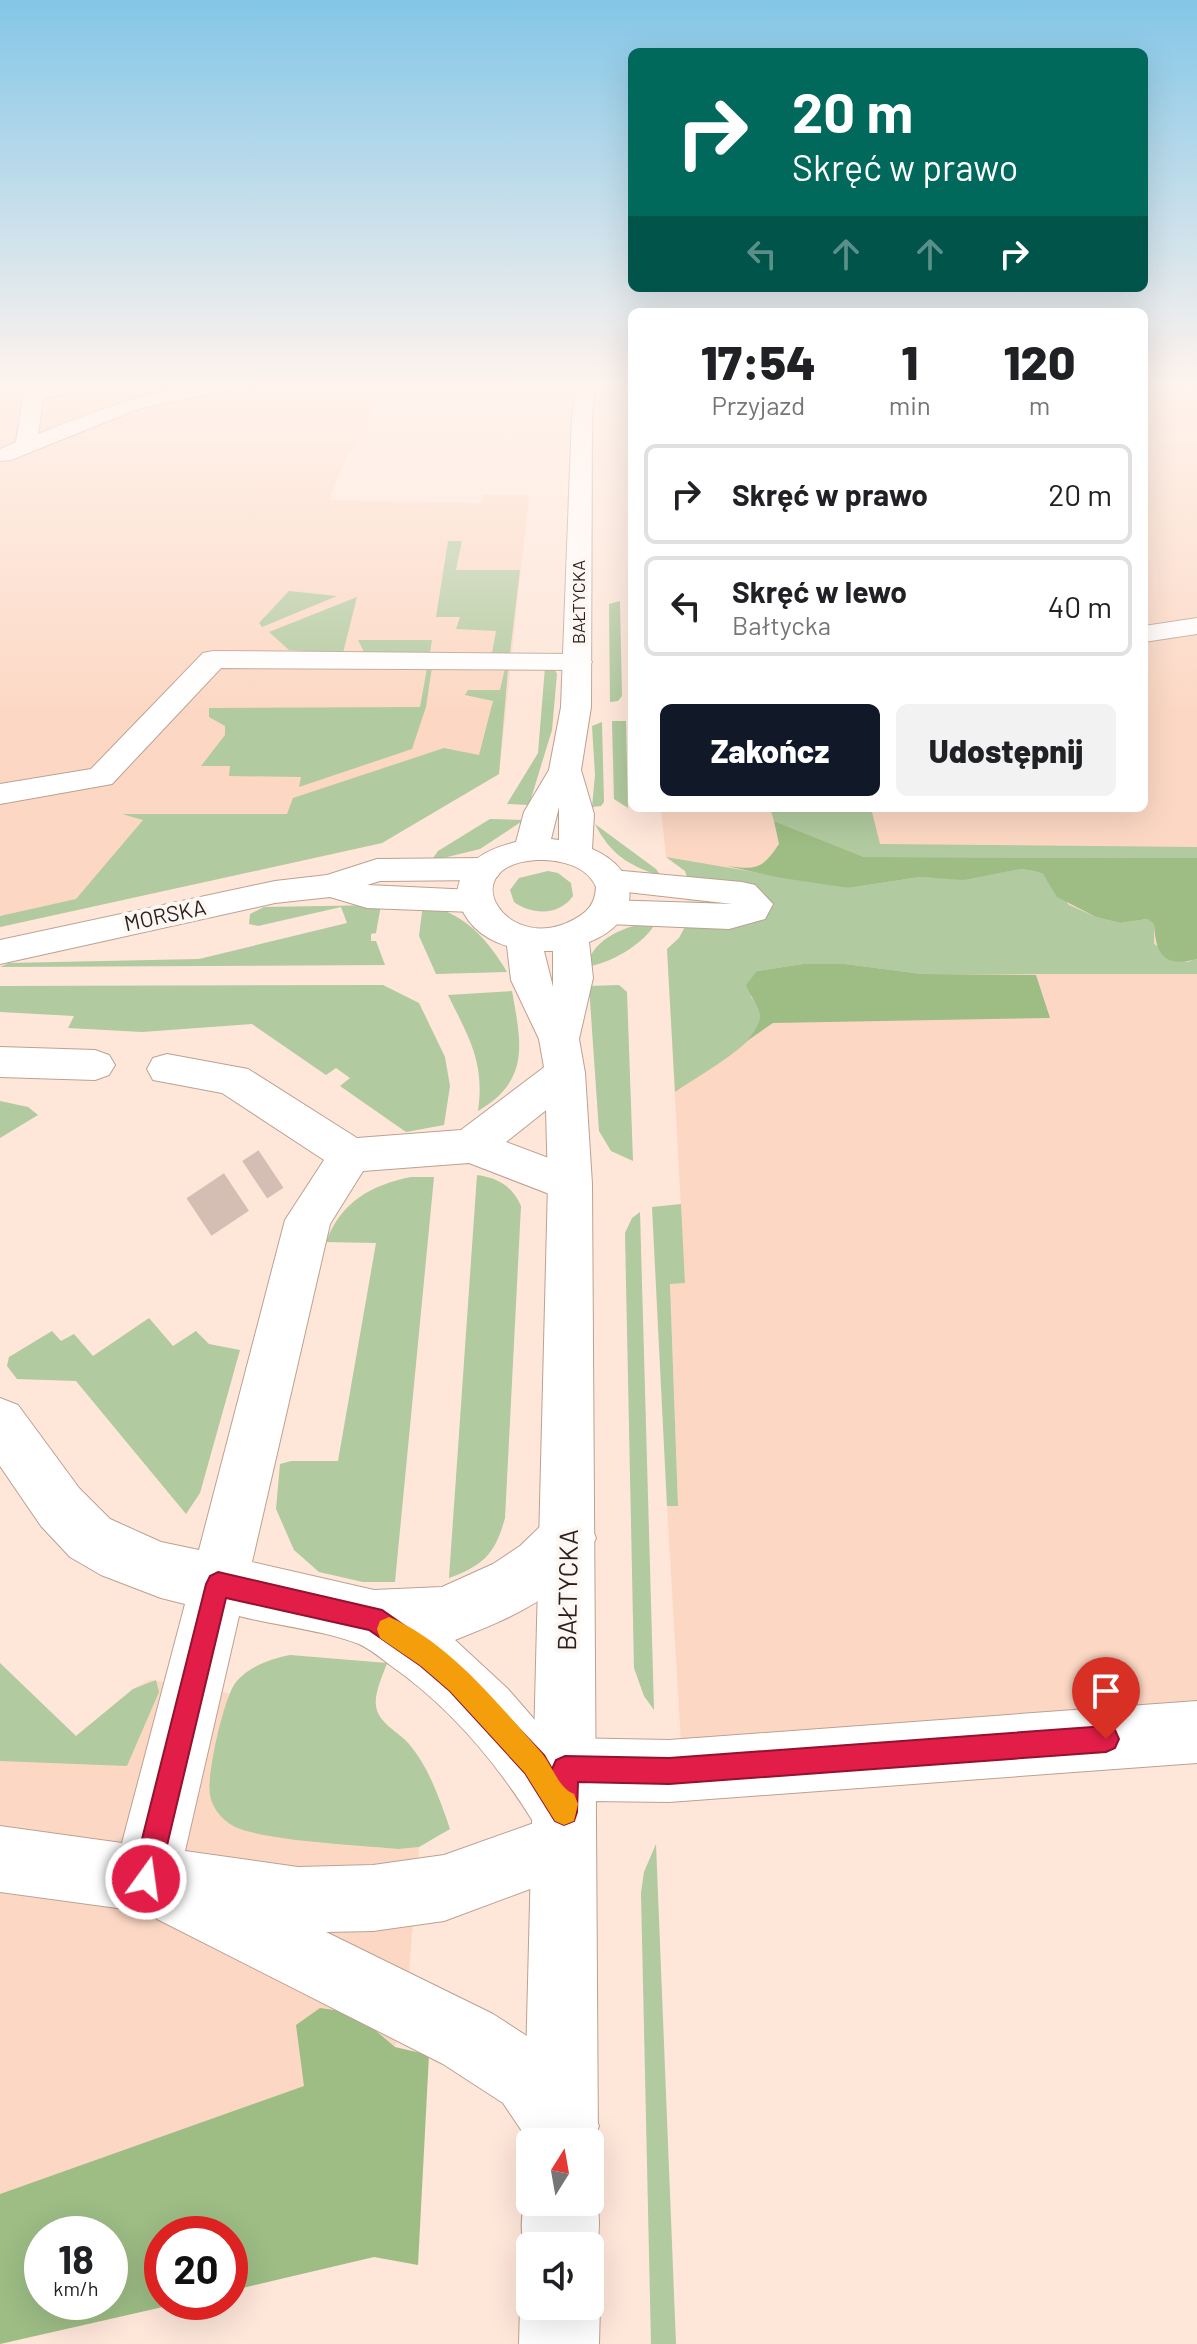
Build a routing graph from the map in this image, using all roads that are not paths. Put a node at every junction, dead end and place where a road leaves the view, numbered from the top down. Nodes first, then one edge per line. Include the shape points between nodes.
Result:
1 (581, 493) edge
2 (1197, 626) edge
3 (1148, 633) edge
4 (578, 662) junction
5 (565, 770) junction
6 (0, 794) edge
7 (531, 850) junction
8 (575, 853) junction
9 (479, 885) junction
10 (570, 935) junction
11 (524, 939) junction
12 (0, 952) edge
13 (562, 1056) junction
14 (0, 1062) edge
15 (95, 1065) dead end
16 (167, 1069) dead end
17 (471, 1146) junction
18 (350, 1155) junction
19 (570, 1184) junction
20 (0, 1422) edge
21 (568, 1538) junction
22 (218, 1584) junction
23 (374, 1619) junction
24 (1197, 1732) edge
25 (564, 1809) junction
26 (0, 1859) edge
27 (146, 1879) junction
28 (558, 2128) edge
29 (562, 2128) edge
30 (560, 2320) edge
31 (559, 2344) edge

1 - 4 main road, BAŁTYCKA
2 - 3 main road
4 - 5 main road, BAŁTYCKA
4 - 6 main road via 213,659 101,777
5 - 7 main road, BAŁTYCKA via 540,812
5 - 8 main road, BAŁTYCKA via 578,814
7 - 8 main road
7 - 9 main road via 513,853
8 - 10 main road via 591,860 610,897 592,925
9 - 11 main road via 480,914 498,930
9 - 12 main road, MORSKA via 377,870 331,886 275,892
10 - 11 main road
10 - 13 main road, BAŁTYCKA via 574,978
11 - 13 main road, BAŁTYCKA via 530,980
13 - 17 main road
13 - 19 main road, BAŁTYCKA
14 - 15 main road
16 - 18 main road via 233,1080
17 - 18 main road
17 - 19 main road
18 - 22 main road via 308,1220
19 - 21 main road, BAŁTYCKA
20 - 22 main road via 60,1507 90,1538 147,1565
21 - 23 main road via 513,1584 444,1616
21 - 25 main road, BAŁTYCKA
22 - 23 main road
22 - 27 main road
23 - 25 main road via 459,1683 534,1764
24 - 25 main road via 669,1771
25 - 27 main road via 444,1888 373,1898 298,1900
25 - 29 main road, BAŁTYCKA
26 - 27 main road
27 - 28 main road via 468,2039 528,2078
30 - 31 main road

